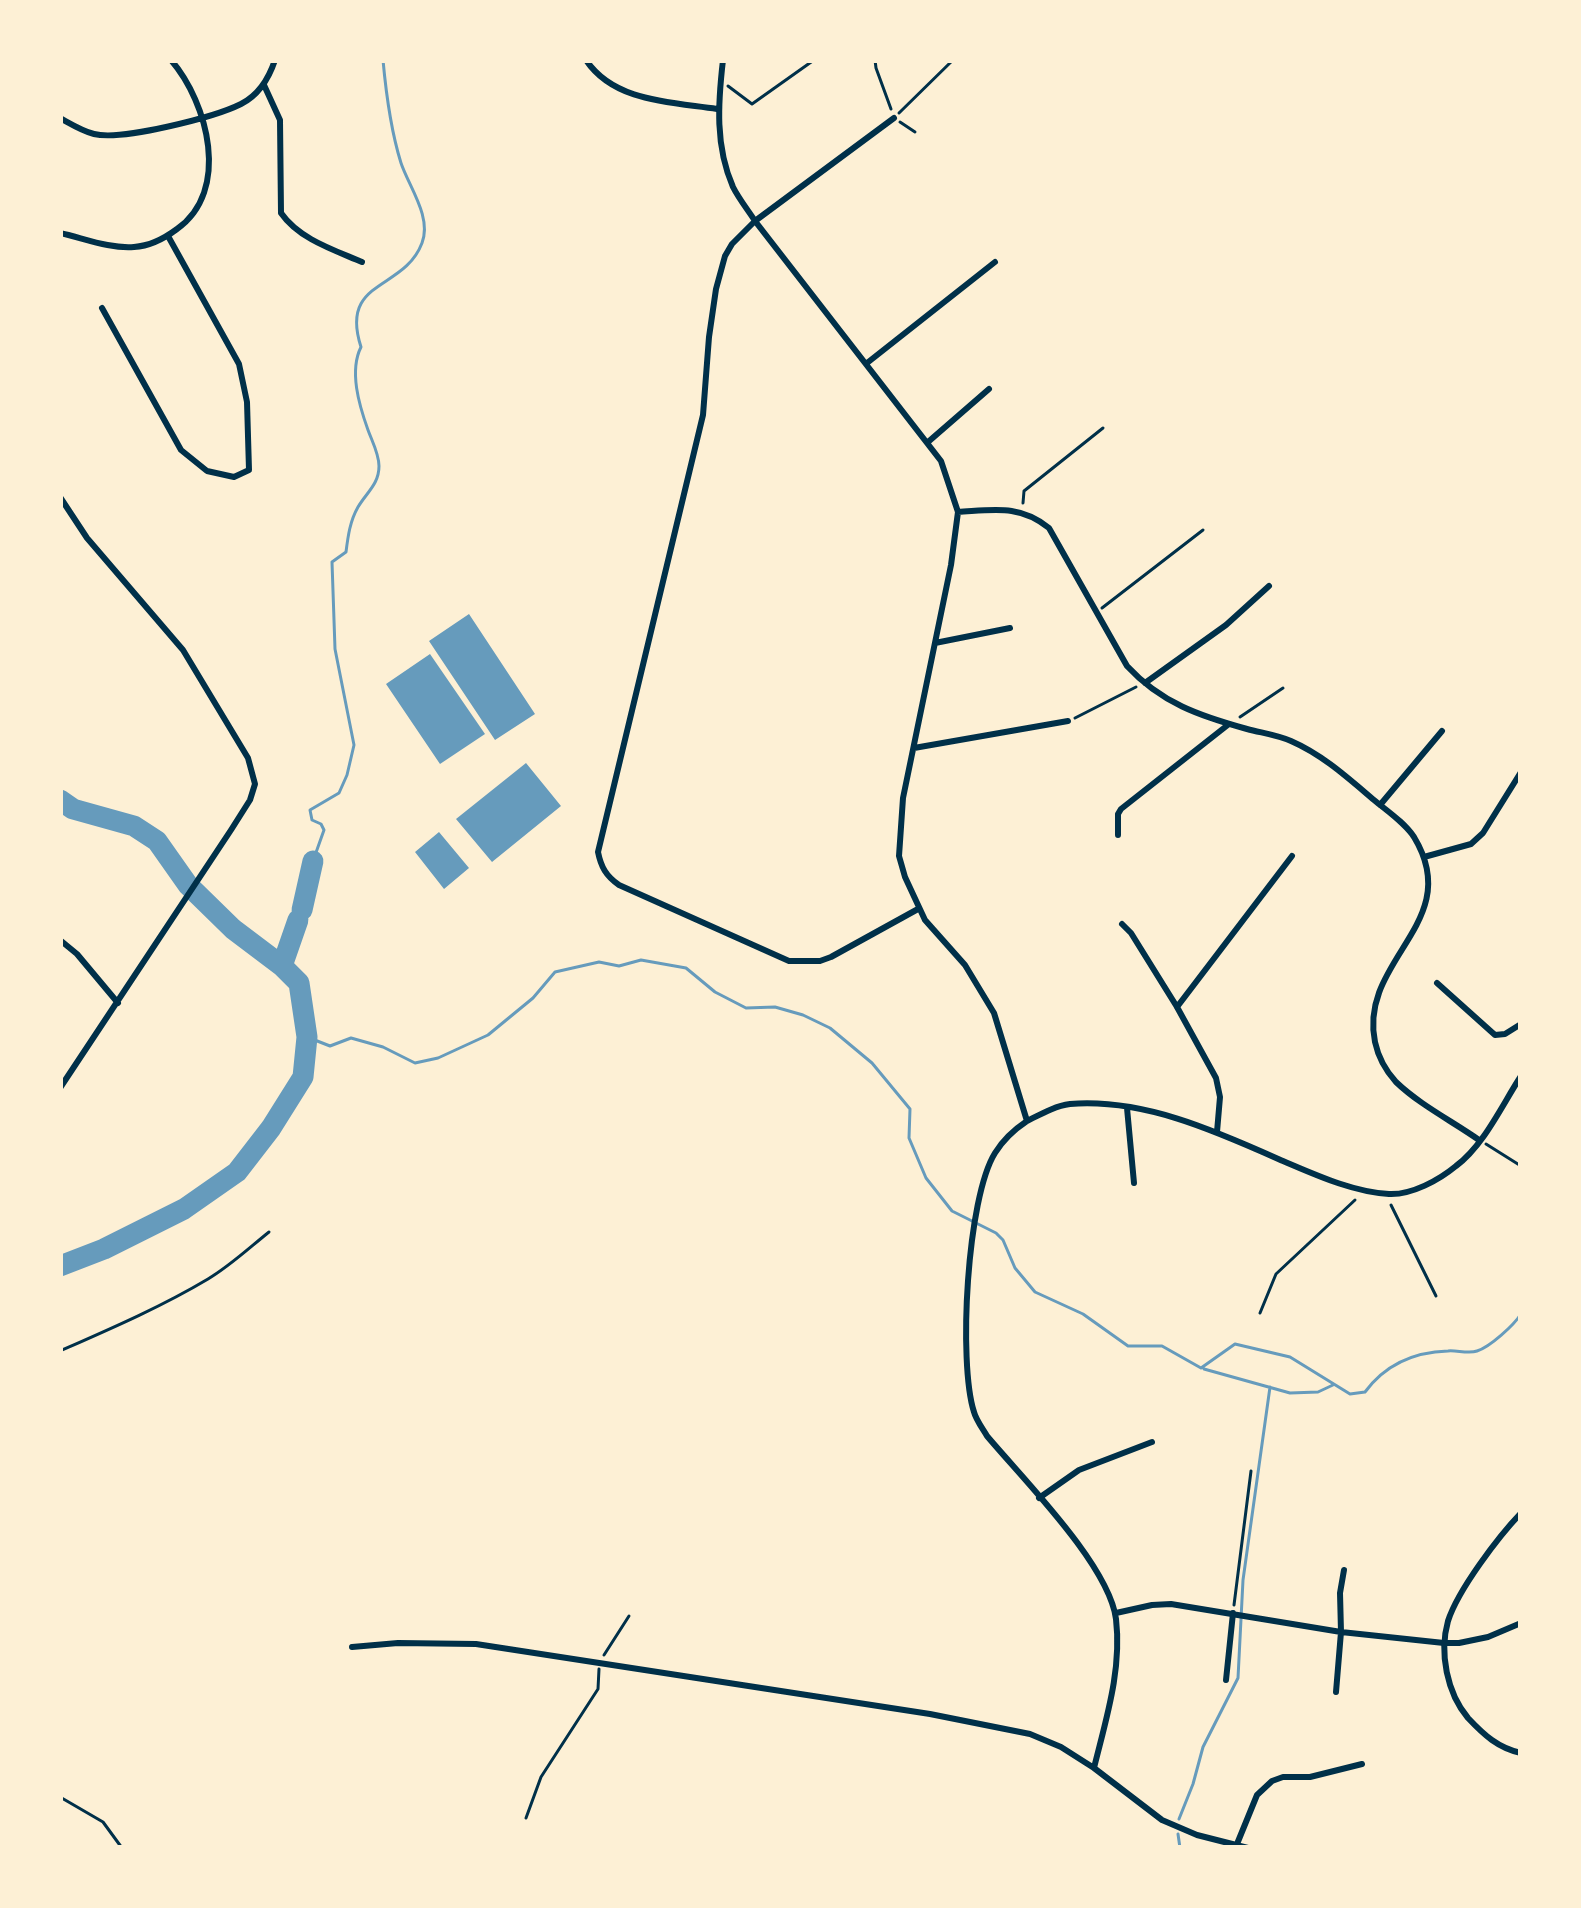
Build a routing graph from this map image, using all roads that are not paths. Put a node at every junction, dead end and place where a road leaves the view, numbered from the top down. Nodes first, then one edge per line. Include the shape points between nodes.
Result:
1 (171, 60) edge
2 (274, 60) edge
3 (586, 60) edge
4 (724, 60) edge
5 (264, 86) junction
6 (717, 109) junction
7 (200, 117) junction
8 (60, 118) edge
9 (894, 118) road end
10 (754, 221) junction
11 (60, 232) edge
12 (168, 236) junction
13 (362, 262) dead end
14 (994, 262) dead end
15 (102, 308) dead end
16 (867, 363) junction
17 (989, 389) dead end
18 (928, 442) junction
19 (60, 496) edge
20 (958, 512) junction
21 (1269, 586) dead end
22 (1010, 628) dead end
23 (934, 643) junction
24 (1143, 684) junction
25 (1068, 721) road end
26 (1229, 724) junction
27 (1442, 731) dead end
28 (914, 748) junction
29 (1521, 772) edge
30 (1380, 806) junction
31 (1118, 835) dead end
32 (1292, 856) dead end
33 (1424, 857) junction
34 (918, 908) junction
35 (1122, 924) dead end
36 (60, 940) edge
37 (1436, 983) dead end
38 (118, 1003) junction
39 (1177, 1007) junction
40 (1521, 1024) edge
41 (1521, 1076) edge
42 (60, 1088) edge
43 (1127, 1108) junction
44 (1028, 1120) junction
45 (1217, 1132) junction
46 (1479, 1140) junction
47 (1134, 1183) dead end
48 (1152, 1442) dead end
49 (1040, 1498) junction
50 (1521, 1514) edge
51 (1344, 1570) dead end
52 (1116, 1613) junction
53 (1233, 1613) junction
54 (1521, 1623) edge
55 (1341, 1631) junction
56 (1444, 1643) junction
57 (352, 1647) dead end
58 (1226, 1680) dead end
59 (1336, 1692) dead end
60 (1521, 1754) edge
61 (1362, 1764) dead end
62 (1094, 1768) junction
63 (1237, 1844) junction
64 (1248, 1848) edge

1 - 7 street
2 - 5 street
3 - 6 street via 625,93
4 - 6 street
5 - 7 street via 242,104
5 - 13 street via 280,120 281,213 303,234
6 - 10 street via 734,187
7 - 8 street via 111,136
7 - 12 street via 210,166 206,191
9 - 10 street
10 - 16 street
10 - 34 street via 721,266 696,445 598,852 601,866 631,891 789,961 831,957
11 - 12 street via 134,247
12 - 15 street via 239,364 249,470 234,477 207,471 181,450
14 - 16 street
16 - 18 street
17 - 18 street
18 - 20 street
19 - 38 street via 183,650 248,758 254,784
20 - 23 street
20 - 24 street via 1022,511 1049,528
21 - 24 street
22 - 23 street
23 - 28 street
24 - 26 street via 1180,708
25 - 28 street
26 - 30 street via 1297,744
26 - 31 street via 1121,809
27 - 30 street
28 - 34 street via 899,856
29 - 33 street via 1471,844
30 - 33 street via 1412,833
32 - 39 street
33 - 46 street via 1423,916 1387,973 1372,1030 1393,1079
34 - 44 street via 980,986
35 - 39 street
36 - 38 street
37 - 40 street via 1495,1035
38 - 42 street
39 - 45 street via 1216,1078
41 - 46 street
43 - 44 street via 1067,1104
43 - 45 street
43 - 47 street
44 - 49 street via 994,1154 978,1195 968,1375 987,1436
45 - 46 street via 1317,1175 1393,1195 1459,1165
48 - 49 street via 1078,1470
49 - 52 street via 1092,1564
50 - 56 street via 1473,1576
51 - 55 street
52 - 53 street via 1171,1604
52 - 62 street via 1113,1691
53 - 55 street
53 - 58 street
54 - 56 street
55 - 56 street
55 - 59 street
56 - 60 street via 1454,1700 1493,1742
57 - 62 street via 476,1644 930,1714 1030,1734
61 - 63 street via 1272,1781 1257,1795
62 - 63 street via 1162,1820
63 - 64 street

